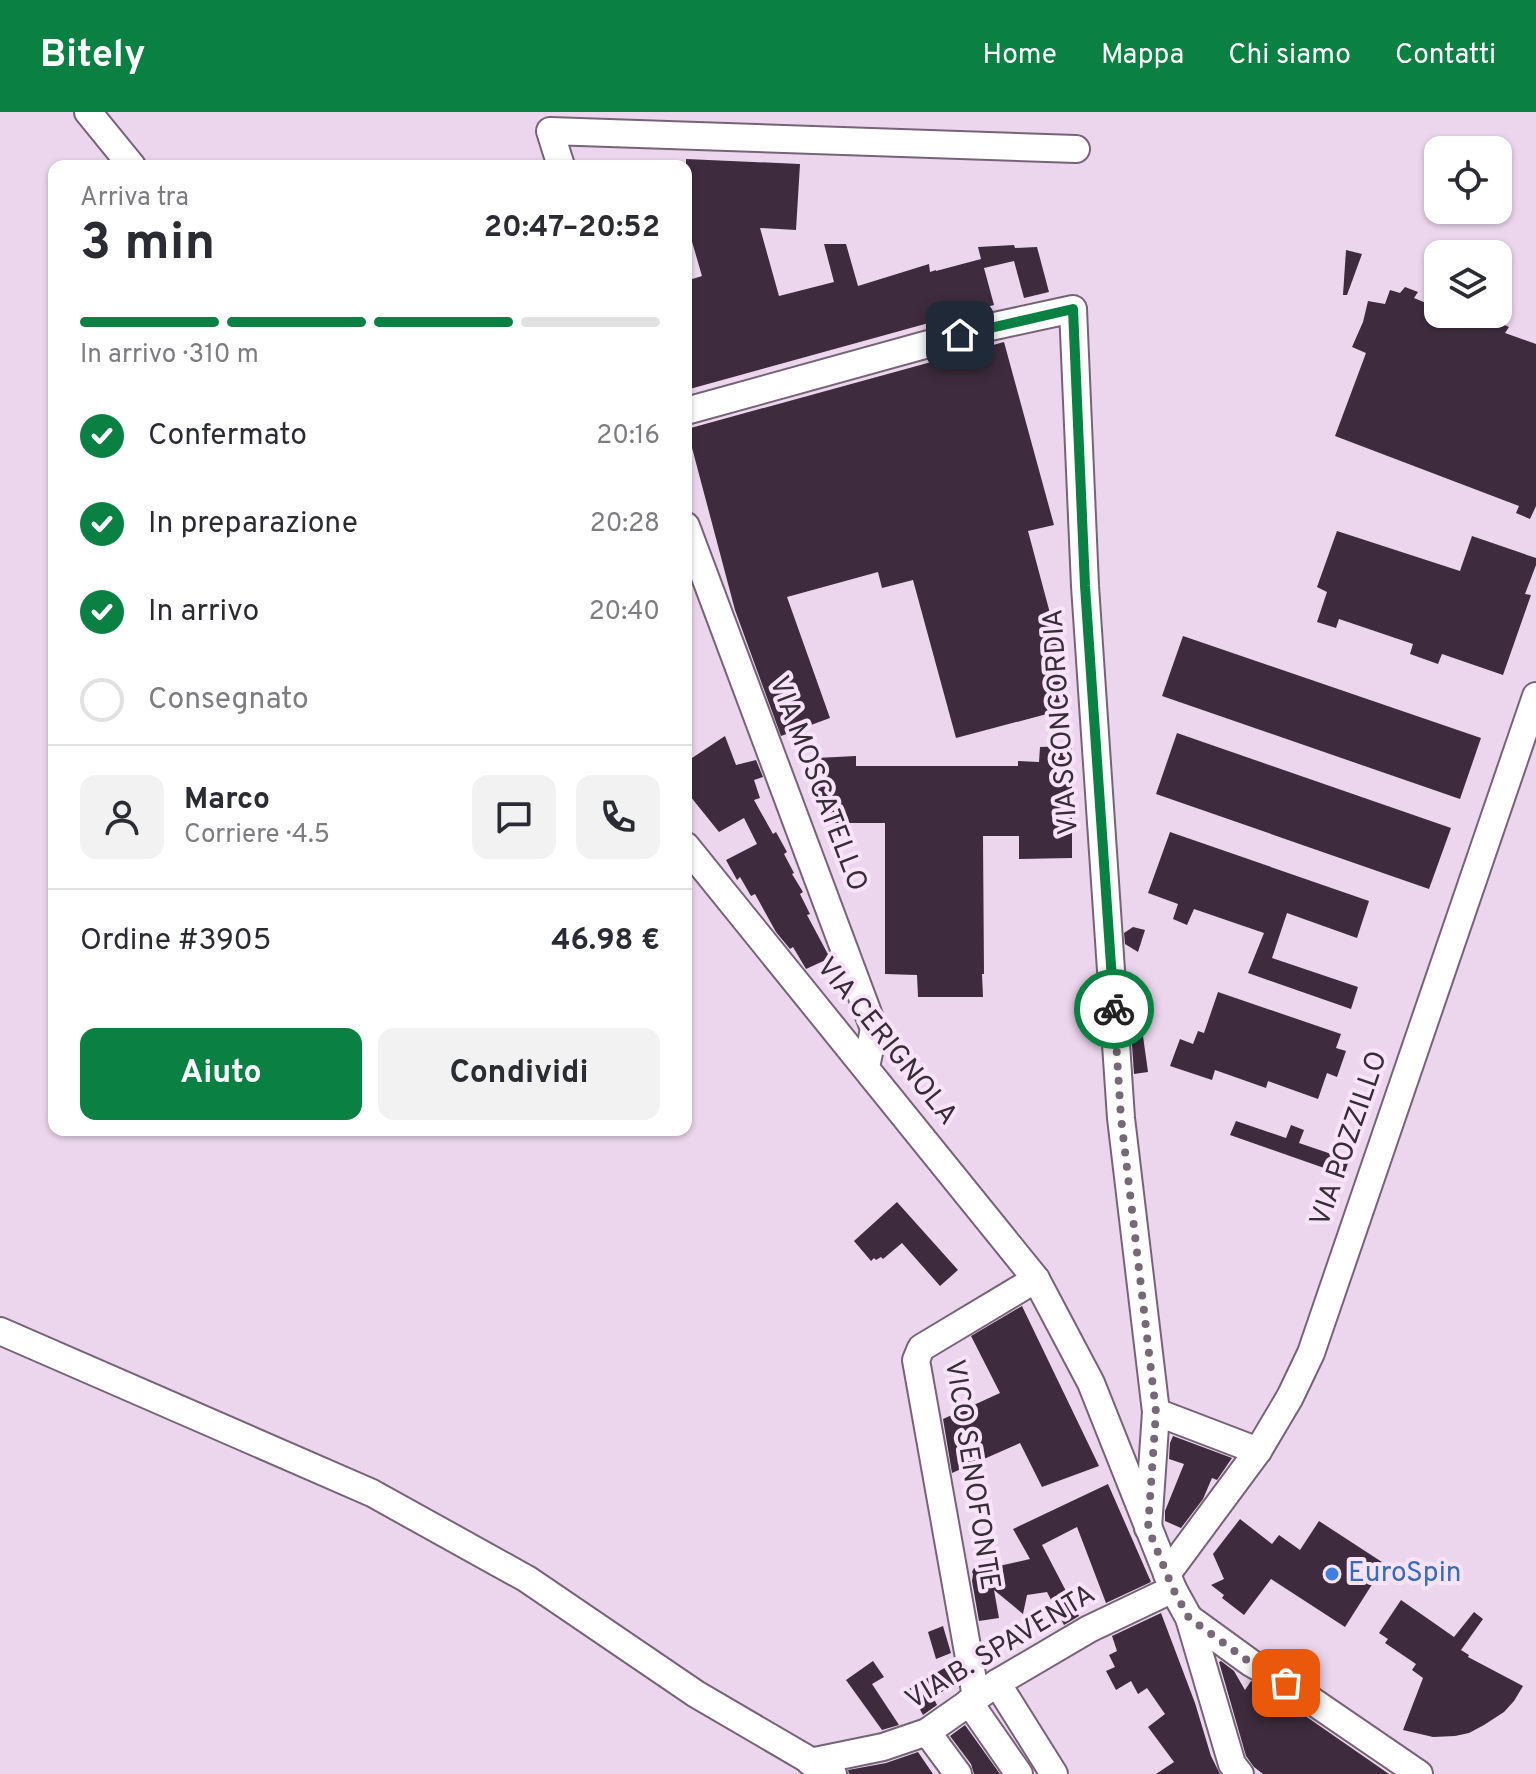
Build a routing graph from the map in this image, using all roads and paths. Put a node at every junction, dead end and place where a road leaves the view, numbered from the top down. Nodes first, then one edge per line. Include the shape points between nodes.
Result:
1 (88, 112) edge
2 (1076, 149) dead end
3 (127, 160) edge
4 (559, 160) edge
5 (692, 409) edge
6 (692, 542) edge
7 (1536, 696) edge
8 (692, 853) edge
9 (866, 1067) junction
10 (1036, 1279) junction
11 (0, 1331) edge
12 (1156, 1412) junction
13 (1258, 1451) junction
14 (1148, 1528) junction
15 (1170, 1581) junction
16 (1189, 1618) junction
17 (981, 1694) junction
18 (927, 1732) junction
19 (821, 1768) edge
20 (958, 1774) edge
21 (1019, 1774) edge
22 (1054, 1774) edge
23 (1240, 1774) edge
24 (1419, 1774) edge

1 - 3 street
2 - 4 street via 550,131
5 - 12 street, VIA SCONCORDIA via 1073,309 1085,586 1120,1102
6 - 9 street, VIA MOSCATELLO via 874,1029
7 - 13 street, VIA POZZILLO via 1311,1353
8 - 9 street, VIA CERIGNOLA
9 - 10 street, VIA CERIGNOLA
10 - 14 street, VIA CERIGNOLA via 1091,1383
10 - 17 street, VICO SENOFONTE via 921,1348 916,1360
11 - 19 street via 372,1493 527,1579 696,1694
12 - 13 street
12 - 14 street, VIA SCONCORDIA
13 - 15 street, VIA POZZILLO
14 - 15 street, VIA CERIGNOLA
15 - 16 street, VIA CERIGNOLA
15 - 17 street, VIA B. SPAVENTA
16 - 23 street via 1232,1764
16 - 24 street
17 - 18 street, VIA B. SPAVENTA
17 - 21 street
17 - 22 street
18 - 19 street, VIA B. SPAVENTA
18 - 20 street

